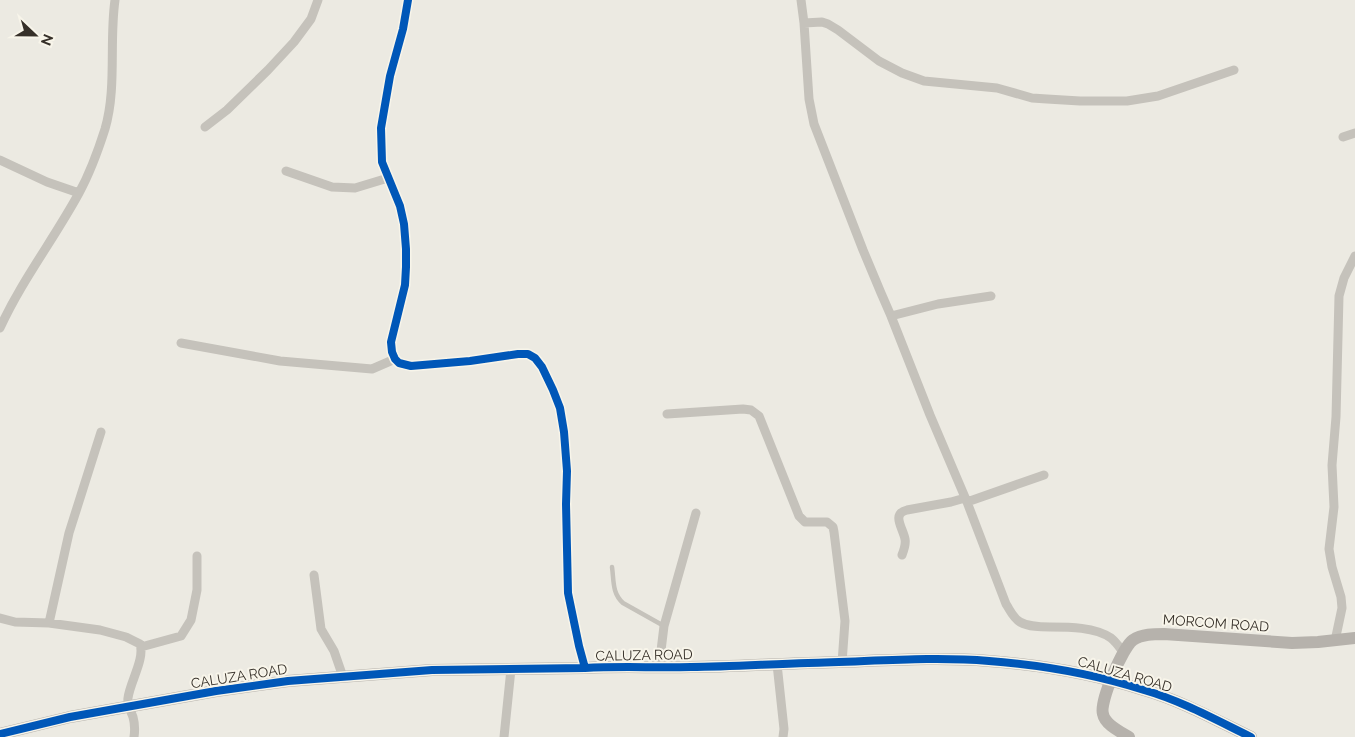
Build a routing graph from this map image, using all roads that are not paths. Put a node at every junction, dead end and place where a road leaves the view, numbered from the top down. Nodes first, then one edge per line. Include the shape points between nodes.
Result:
1 (114, 0) edge
2 (318, 0) edge
3 (408, 0) edge
4 (801, 0) edge
5 (804, 23) junction
6 (1234, 70) dead end
7 (205, 128) dead end
8 (1355, 133) edge
9 (1343, 137) dead end
10 (0, 160) edge
11 (286, 171) dead end
12 (388, 178) junction
13 (79, 193) junction
14 (1355, 256) edge
15 (991, 296) dead end
16 (891, 316) junction
17 (0, 328) edge
18 (181, 343) dead end
19 (395, 359) junction
20 (667, 414) dead end
21 (102, 432) dead end
22 (1044, 474) dead end
23 (966, 500) junction
24 (696, 514) dead end
25 (902, 555) dead end
26 (197, 556) dead end
27 (612, 567) dead end
28 (314, 575) dead end
29 (0, 618) edge
30 (49, 623) junction
31 (664, 626) junction
32 (1355, 638) edge
33 (1335, 640) junction
34 (141, 647) junction
35 (1124, 652) junction
36 (842, 663) junction
37 (777, 664) junction
38 (659, 667) junction
39 (585, 668) junction
40 (510, 669) junction
41 (343, 677) junction
42 (1110, 681) junction
43 (129, 707) junction
44 (0, 734) edge
45 (134, 737) edge
46 (504, 737) edge
47 (783, 737) edge
48 (1129, 737) edge
49 (1251, 737) edge

1 - 13 street via 108,113 93,164
2 - 7 street via 311,19 294,42
3 - 12 street via 381,128 382,162
4 - 5 street
5 - 6 street via 828,24 879,61 924,81 996,88 1040,99 1108,101 1152,98
5 - 16 street via 809,99 814,124
8 - 9 street
10 - 13 street
11 - 12 street via 332,187 355,188
12 - 19 street via 400,206 406,249 405,285 391,342
13 - 17 street
14 - 33 street via 1339,296 1332,465 1334,507 1329,549 1342,608
15 - 16 street via 938,304
16 - 23 street
18 - 19 street via 280,361 372,369
19 - 39 street via 411,366 528,354 542,367 557,399 564,432 568,593
20 - 36 street via 743,409 759,416 799,516 805,522 827,522 833,527 845,621
21 - 30 street via 69,533
22 - 23 street
23 - 25 street via 903,511 899,520 905,540
23 - 35 street via 1012,615 1020,622 1040,627 1103,634
24 - 31 street
26 - 34 street via 197,590 191,620 181,636
27 - 31 lane via 618,598
28 - 41 street via 321,629 334,651
29 - 30 street
30 - 34 street via 114,633 136,641
31 - 38 street
32 - 33 street, MORCOM ROAD
33 - 35 street, MORCOM ROAD via 1292,643 1151,634 1135,638
34 - 43 street via 129,693
35 - 42 street, MORCOM ROAD
36 - 37 street, CALUZA ROAD
36 - 42 street, CALUZA ROAD via 988,661 1067,670
37 - 38 street, CALUZA ROAD
37 - 47 street
38 - 39 street, CALUZA ROAD
39 - 40 street, CALUZA ROAD
40 - 41 street, CALUZA ROAD via 432,670
40 - 46 street
41 - 43 street, CALUZA ROAD via 216,691
42 - 48 street, MORCOM ROAD via 1102,714 1106,721
42 - 49 street, CALUZA ROAD via 1189,707
43 - 44 street, CALUZA ROAD
43 - 45 street

